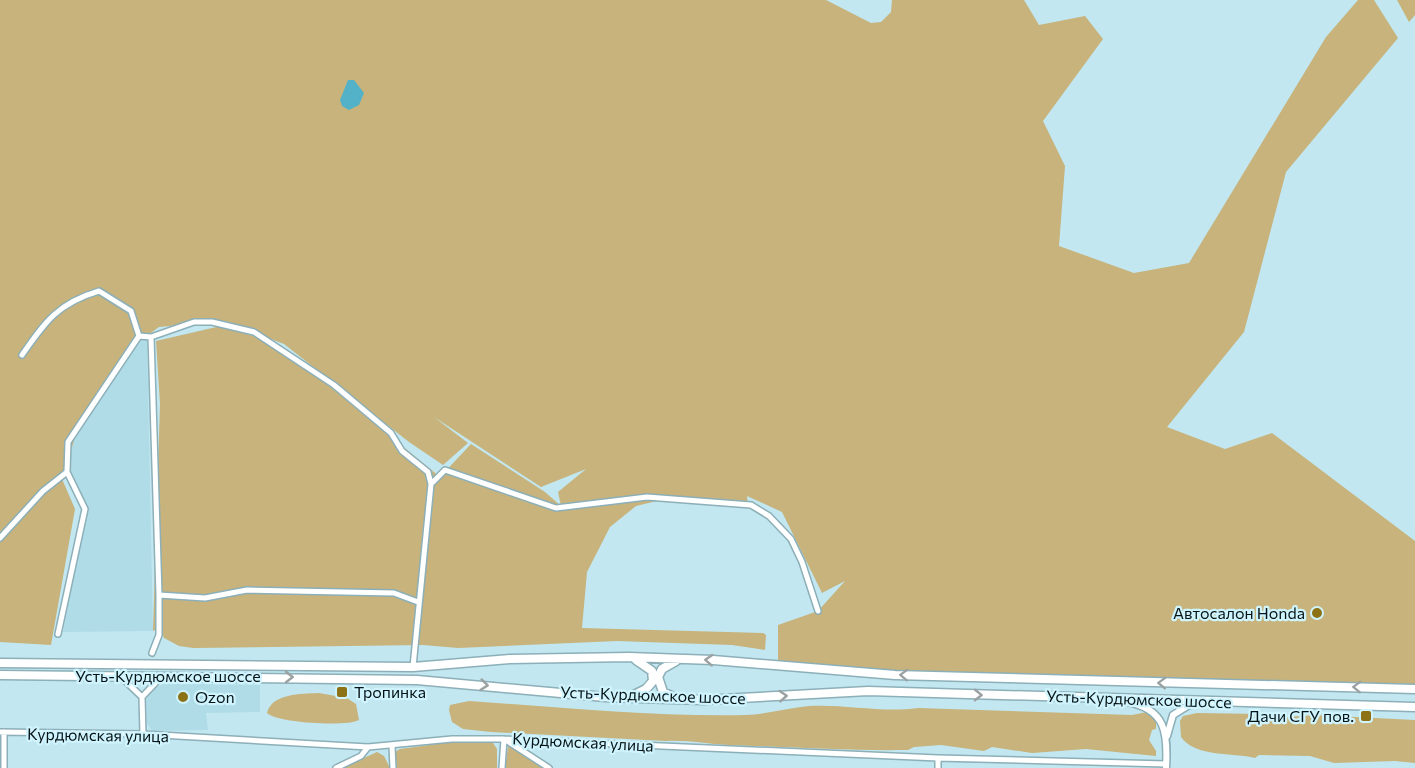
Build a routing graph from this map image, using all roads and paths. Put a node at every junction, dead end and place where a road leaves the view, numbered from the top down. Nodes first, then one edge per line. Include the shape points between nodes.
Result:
1 (139, 336) junction
2 (151, 337) junction
3 (22, 355) dead end
4 (67, 472) junction
5 (431, 484) junction
6 (0, 538) edge
7 (159, 595) junction
8 (418, 602) junction
9 (818, 611) dead end
10 (58, 634) dead end
11 (152, 653) dead end
12 (629, 657) junction
13 (683, 659) junction
14 (0, 663) edge
15 (413, 667) junction
16 (0, 675) edge
17 (119, 675) junction
18 (163, 676) junction
19 (1415, 689) edge
20 (142, 697) junction
21 (629, 697) junction
22 (675, 698) junction
23 (1108, 698) junction
24 (1198, 701) junction
25 (1415, 707) edge
26 (2, 732) edge
27 (143, 734) junction
28 (504, 739) junction
29 (1166, 742) junction
30 (392, 746) junction
31 (368, 747) junction
32 (938, 758) junction
33 (1051, 761) junction
34 (1166, 766) edge
35 (4, 768) edge
36 (336, 768) edge
37 (393, 768) edge
38 (502, 768) edge
39 (549, 768) edge
40 (938, 768) edge
41 (1051, 768) edge

1 - 2 street
1 - 3 street via 131,311 99,291 63,305
1 - 4 street via 68,442
2 - 5 street via 194,322 254,332 334,385 391,433 402,451 428,472
2 - 7 street
4 - 6 street via 43,491
4 - 10 street via 85,509
5 - 8 street
5 - 9 street via 444,470 556,508 647,497 751,505 791,539
7 - 8 street via 206,598 247,590 394,593
7 - 11 street via 159,635
8 - 15 street
12 - 13 main road, Усть-Курдюмское шоссе
12 - 15 main road, Усть-Курдюмское шоссе via 510,659
12 - 21 main road via 643,662 653,676 646,689
19 -> 13 main road, Усть-Курдюмское шоссе via 894,675
13 - 22 main road via 667,664 658,677 663,692
14 - 15 main road, Усть-Курдюмское шоссе
16 - 17 main road, Усть-Курдюмское шоссе
17 - 18 main road, Усть-Курдюмское шоссе
17 - 20 street
18 - 20 street
18 -> 21 main road, Усть-Курдюмское шоссе via 417,680
20 - 27 street
21 - 22 main road, Усть-Курдюмское шоссе
22 -> 23 main road, Усть-Курдюмское шоссе via 750,699 868,692
23 - 24 main road, Усть-Курдюмское шоссе
23 - 29 street via 1154,711 1163,724
24 - 25 main road, Усть-Курдюмское шоссе
24 - 29 street via 1173,715
26 - 27 street, Курдюмская улица
26 - 35 street
27 - 31 street, Курдюмская улица
28 - 30 street, Курдюмская улица via 452,739
28 - 32 street, Курдюмская улица
28 - 38 street
28 - 39 street
29 - 34 street
30 - 31 street, Курдюмская улица
30 - 37 street
31 - 36 street via 361,756
32 - 33 street, Курдюмская улица
32 - 40 street
33 - 34 street, Курдюмская улица
33 - 41 street

